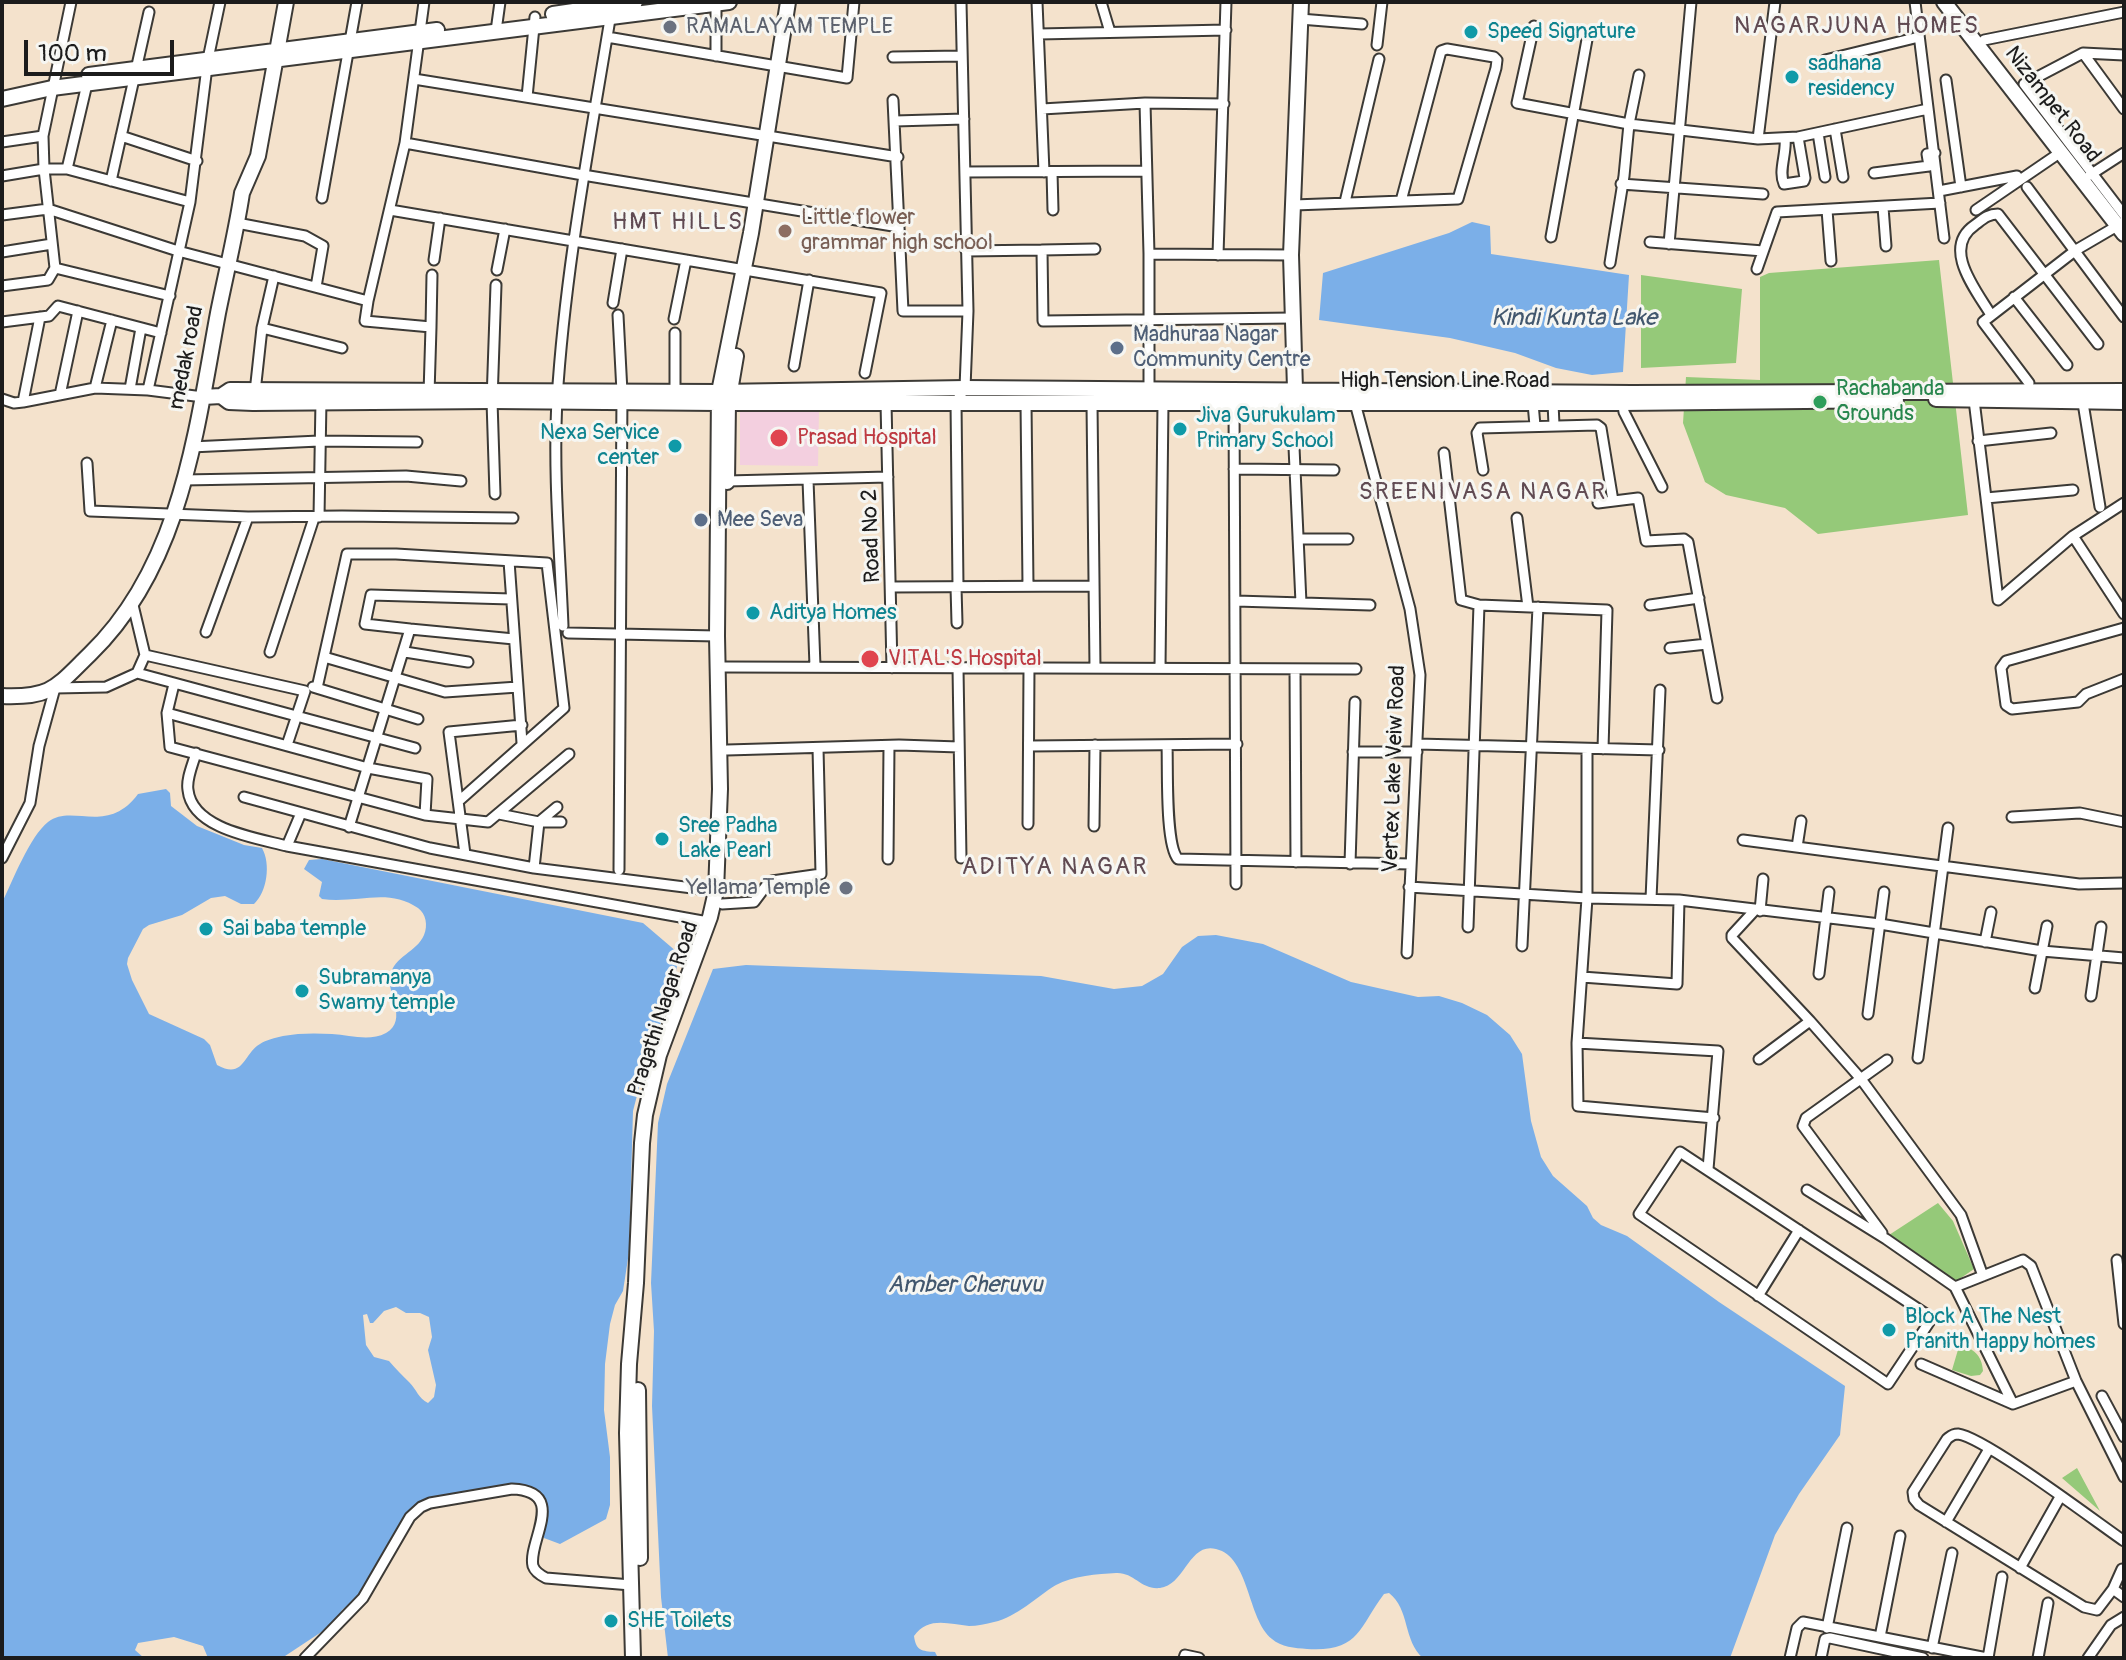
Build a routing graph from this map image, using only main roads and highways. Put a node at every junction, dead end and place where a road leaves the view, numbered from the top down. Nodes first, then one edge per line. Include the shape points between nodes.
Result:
1 (286, 2) edge
2 (635, 2) edge
3 (788, 2) edge
4 (1301, 2) edge
5 (1944, 2) edge
6 (1954, 2) edge
7 (723, 3) edge
8 (612, 8) edge
9 (277, 56) junction
10 (137, 73) junction
11 (53, 84) junction
12 (2, 91) edge
13 (2, 99) edge
14 (2123, 223) edge
15 (1295, 389) junction
16 (2124, 391) edge
17 (203, 397) junction
18 (622, 397) junction
19 (724, 398) junction
20 (1622, 398) junction
21 (2124, 402) edge
22 (2, 696) edge
23 (724, 811) junction
24 (719, 897) junction
25 (633, 1658) edge
26 (642, 1658) edge

1 - 9 main road, medak road
2 - 8 main road
3 - 19 main road via 755,204 753,250
4 - 15 main road via 1291,255
5 - 14 main road, Nizampet Road
6 - 14 main road, Nizampet Road via 2091,174
7 - 8 main road
8 - 9 main road
9 - 10 main road
9 - 17 main road, medak road via 258,156 242,193
10 - 11 main road
10 - 11 main road via 87,84
11 - 12 main road
11 - 13 main road
15 - 19 main road, High Tension Line Road via 965,388
15 - 20 main road, High Tension Line Road
16 - 20 main road, High Tension Line Road
17 - 18 main road via 221,396 229,402 254,397
17 - 22 main road, medak road via 174,514 152,572 129,609 55,688 30,697
18 - 19 main road
18 - 19 main road via 675,391
19 - 20 main road, High Tension Line Road via 1092,404 1553,403
19 - 23 main road
19 - 23 main road via 717,636
20 - 21 main road, High Tension Line Road
23 - 24 main road
24 - 25 main road via 659,1055 645,1115 627,1433
24 - 26 main road, Pragathi Nagar Road via 651,1124 638,1341

